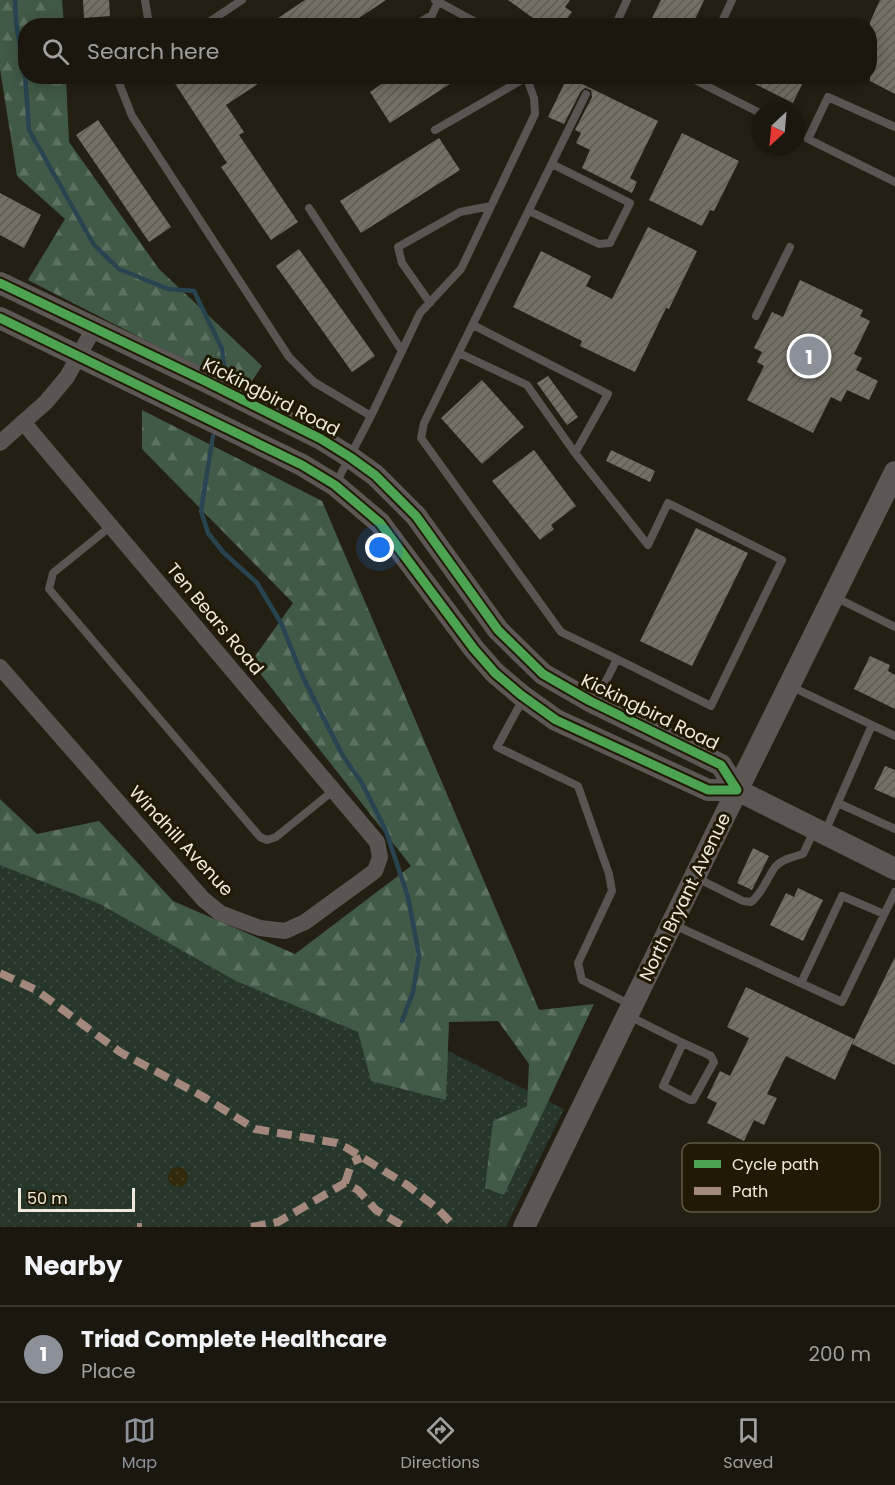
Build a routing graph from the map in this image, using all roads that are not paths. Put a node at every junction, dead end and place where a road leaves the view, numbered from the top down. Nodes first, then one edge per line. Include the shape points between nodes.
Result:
1 (145, 0) edge
2 (242, 0) edge
3 (627, 0) edge
4 (732, 0) edge
5 (436, 1) edge
6 (148, 18) edge
7 (214, 18) edge
8 (427, 18) edge
9 (468, 18) edge
10 (619, 18) edge
11 (724, 18) edge
12 (120, 84) edge
13 (515, 84) edge
14 (529, 84) edge
15 (705, 84) edge
16 (586, 94) dead end
17 (751, 108) edge
18 (895, 127) edge
19 (435, 130) dead end
20 (552, 164) junction
21 (895, 182) edge
22 (491, 206) junction
23 (309, 208) dead end
24 (529, 211) junction
25 (790, 247) dead end
26 (0, 283) edge
27 (430, 303) junction
28 (756, 316) dead end
29 (0, 318) edge
30 (473, 325) junction
31 (94, 328) junction
32 (402, 351) junction
33 (459, 353) junction
34 (79, 356) junction
35 (371, 416) junction
36 (23, 422) junction
37 (0, 443) edge
38 (575, 453) junction
39 (350, 456) junction
40 (895, 472) edge
41 (335, 485) junction
42 (111, 526) junction
43 (833, 596) junction
44 (895, 627) edge
45 (617, 659) junction
46 (0, 667) edge
47 (789, 686) junction
48 (524, 698) junction
49 (595, 704) junction
50 (872, 725) junction
51 (895, 736) edge
52 (334, 790) junction
53 (737, 790) junction
54 (838, 803) junction
55 (895, 830) edge
56 (820, 831) junction
57 (377, 842) joint
58 (895, 869) edge
59 (694, 876) junction
60 (895, 892) edge
61 (884, 914) junction
62 (672, 924) junction
63 (801, 983) junction
64 (629, 1010) junction
65 (683, 1043) junction
66 (524, 1227) edge

1 - 6 lane
2 - 7 lane
3 - 10 lane
4 - 11 lane
5 - 8 lane
5 - 9 lane
12 - 35 lane via 132,116 289,357 314,382
13 - 19 lane
14 - 22 lane via 535,114
15 - 17 lane
16 - 20 lane
18 - 21 lane via 828,97 808,139
20 - 24 lane
20 - 24 lane via 630,203 610,243 599,244
22 - 27 lane via 461,270
22 - 27 lane via 460,212 398,248 402,263
23 - 32 lane
24 - 30 lane
25 - 28 lane
26 - 31 street, Kickingbird Road
27 - 32 lane via 420,313
29 - 34 street
30 - 33 lane
30 - 38 lane via 608,394
31 - 34 street
31 - 39 street, Kickingbird Road
32 - 35 lane
33 - 38 lane via 527,386
33 - 45 lane via 424,423 421,438 561,632
34 - 36 street via 46,402
34 - 41 street via 302,465
35 - 39 lane
36 - 37 street
36 - 42 street, Ten Bears Road
38 - 45 lane via 648,545 668,503 782,560 711,706
39 - 41 lane
39 - 49 street, Kickingbird Road via 416,516 498,630 523,656 557,684
40 - 43 street, North Bryant Avenue via 884,502
41 - 48 street via 380,523 474,649
42 - 52 street, Ten Bears Road
42 - 52 lane via 53,573 49,589 64,607 260,837 276,837
43 - 44 lane
43 - 47 street, North Bryant Avenue
45 - 49 lane
46 - 57 street, Windhill Avenue via 220,914 260,928 285,931 305,922 375,871 380,856
47 - 50 lane
47 - 53 street, North Bryant Avenue
48 - 53 street via 556,720 708,790
48 - 64 lane via 497,747 578,786 612,891 578,963 582,980
49 - 53 street, Kickingbird Road via 722,765
50 - 51 lane
50 - 54 lane
52 - 57 street, Ten Bears Road
53 - 56 street
53 - 59 street, North Bryant Avenue
54 - 55 lane
54 - 56 lane
56 - 58 street
56 - 59 lane via 802,854 777,866 751,902
59 - 62 street, North Bryant Avenue
60 - 61 lane
61 - 63 lane via 842,896
61 - 63 lane via 842,1002
62 - 63 lane
62 - 64 street, North Bryant Avenue
64 - 65 lane
64 - 66 street, North Bryant Avenue
65 - 65 lane via 662,1084 693,1100 714,1062 711,1056

